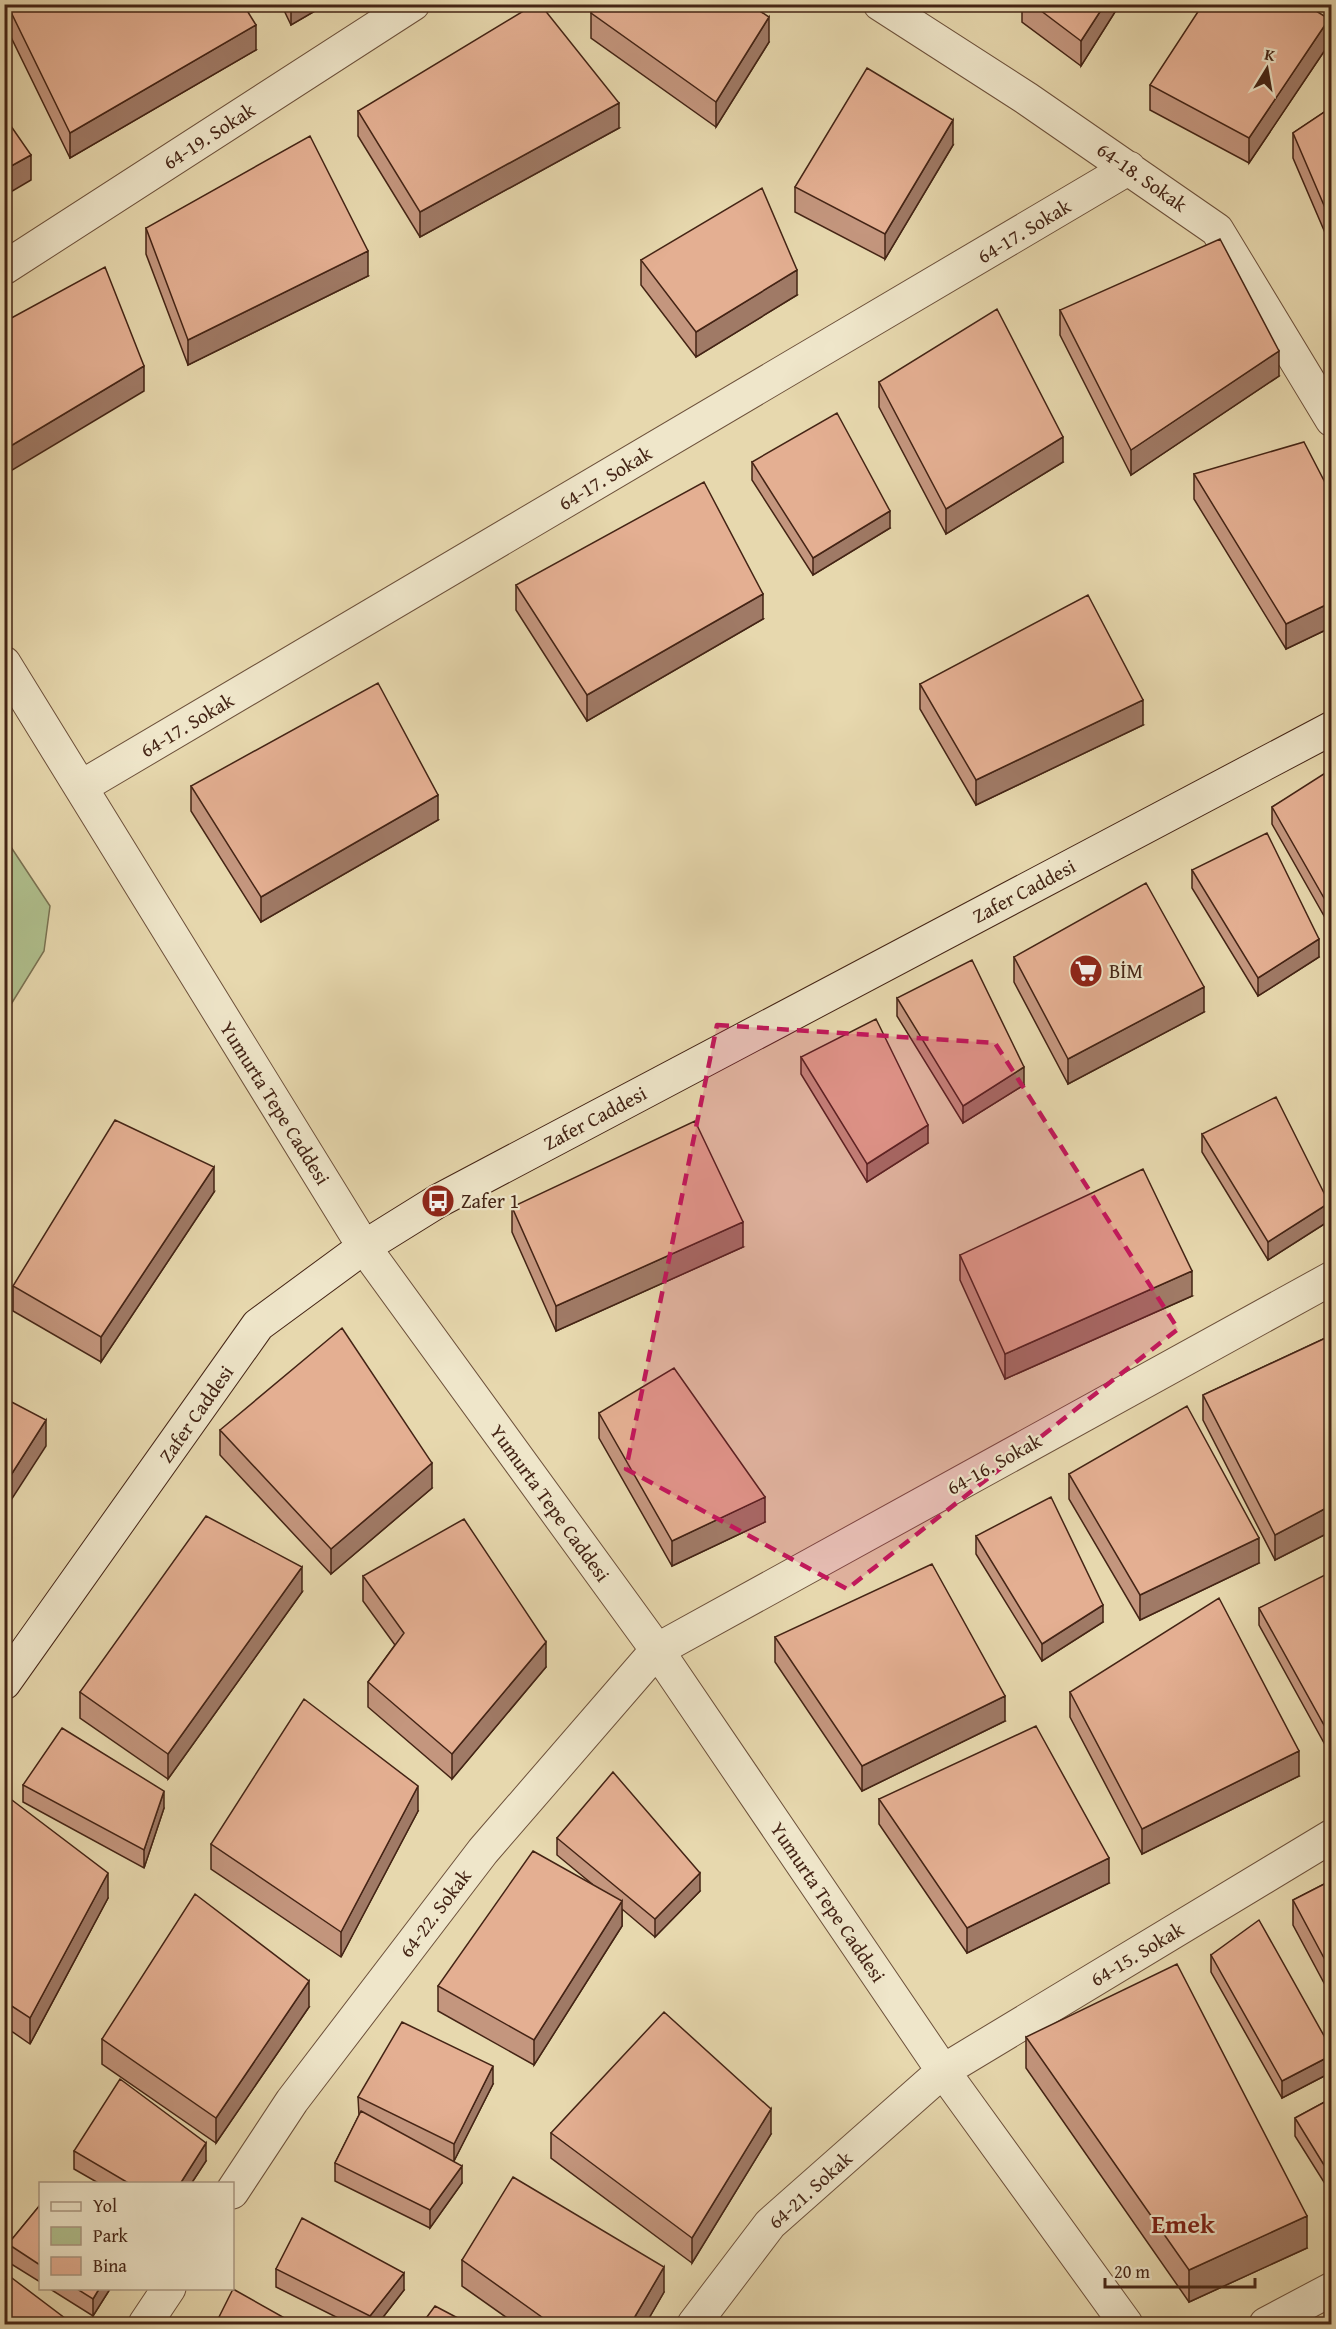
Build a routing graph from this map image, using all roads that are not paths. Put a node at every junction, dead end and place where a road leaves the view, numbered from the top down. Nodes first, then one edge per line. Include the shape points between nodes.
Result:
1 (413, 4) edge
2 (880, 4) edge
3 (1129, 168) junction
4 (4, 268) edge
5 (1332, 420) edge
6 (4, 663) edge
7 (1332, 728) edge
8 (81, 787) junction
9 (364, 1247) junction
10 (1332, 1278) edge
11 (657, 1650) junction
12 (4, 1683) edge
13 (1332, 1836) edge
14 (943, 2071) junction
15 (234, 2189) edge
16 (1332, 2289) edge
17 (168, 2290) edge
18 (145, 2325) edge
19 (694, 2325) edge
20 (1126, 2325) edge
21 (1266, 2325) edge

1 - 4 street, 64-19. Sokak
2 - 3 street, 64-18. Sokak
3 - 5 street, 64-18. Sokak via 1217,230
3 - 8 street, 64-17. Sokak
6 - 8 street, Yumurta Tepe Caddesi
7 - 9 street, Zafer Caddesi via 438,1201
8 - 9 street, Yumurta Tepe Caddesi
9 - 11 street, Yumurta Tepe Caddesi
9 - 12 street, Zafer Caddesi via 258,1325
10 - 11 street, 64-16. Sokak
11 - 14 street, Yumurta Tepe Caddesi
11 - 15 street, 64-22. Sokak via 483,1851 292,2101
13 - 14 street, 64-15. Sokak
14 - 19 street, 64-21. Sokak via 770,2224
14 - 20 street, Yumurta Tepe Caddesi
16 - 21 street
17 - 18 street

